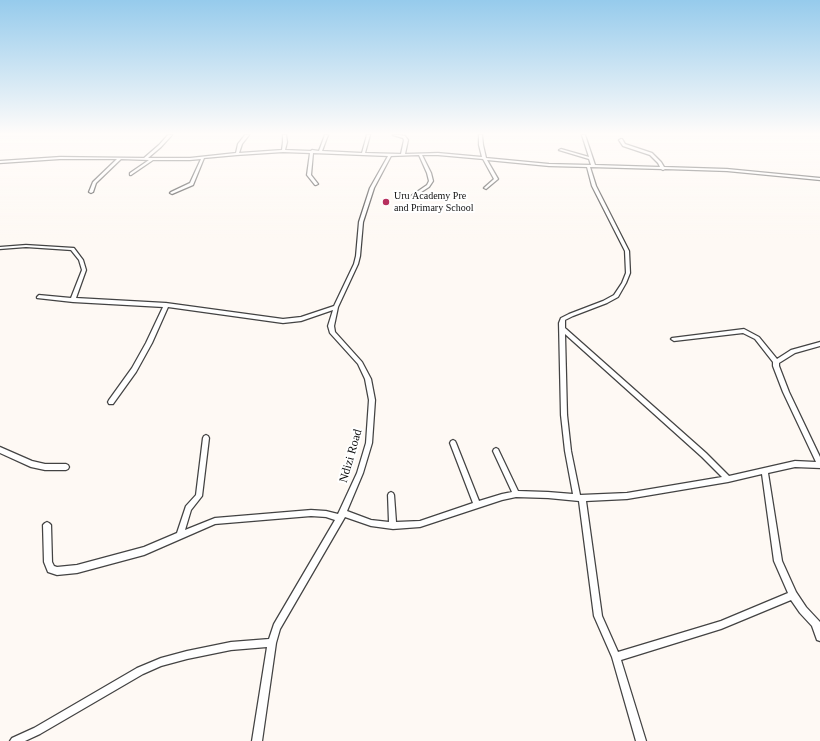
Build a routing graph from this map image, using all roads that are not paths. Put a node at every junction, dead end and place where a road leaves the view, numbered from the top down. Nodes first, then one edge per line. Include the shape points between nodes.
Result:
1 (109, 170) edge
2 (137, 170) edge
3 (198, 170) edge
4 (310, 170) edge
5 (382, 170) edge
6 (428, 170) edge
7 (491, 170) edge
8 (592, 170) edge
9 (704, 170) edge
10 (131, 174) dead end
11 (820, 178) edge
12 (316, 184) dead end
13 (486, 188) dead end
14 (91, 192) dead end
15 (172, 193) dead end
16 (412, 197) dead end
17 (0, 248) edge
18 (39, 296) dead end
19 (73, 300) junction
20 (166, 305) junction
21 (336, 307) junction
22 (562, 329) junction
23 (674, 339) dead end
24 (820, 344) edge
25 (776, 362) junction
26 (112, 402) dead end
27 (206, 438) dead end
28 (453, 443) dead end
29 (0, 450) edge
30 (496, 451) dead end
31 (820, 464) edge
32 (66, 467) dead end
33 (765, 472) junction
34 (728, 479) junction
35 (516, 494) junction
36 (391, 495) dead end
37 (580, 498) junction
38 (477, 505) junction
39 (341, 516) junction
40 (47, 525) dead end
41 (393, 526) junction
42 (180, 536) junction
43 (793, 595) junction
44 (818, 626) edge
45 (820, 637) edge
46 (272, 643) junction
47 (616, 657) junction
48 (15, 741) edge
49 (257, 741) edge
50 (641, 741) edge

1 - 14 street via 94,183
2 - 10 street
3 - 15 street via 192,184
4 - 12 street via 309,175
5 - 21 street, Ndizi Road via 372,188 361,222 356,264
6 - 16 street via 431,181
7 - 13 street via 496,179
8 - 22 street via 594,186 627,251 628,273 616,296 563,319
9 - 11 street
17 - 19 street via 26,246 72,249 82,260 84,270
18 - 19 street
19 - 20 street
20 - 21 street via 283,321 301,319
20 - 26 street via 134,370
21 - 39 street, Ndizi Road via 331,326 333,333 360,363 368,379 372,400 368,443 360,473
22 - 34 street
22 - 37 street via 564,414 568,451
23 - 25 street via 744,331 757,338
24 - 25 street via 793,351
25 - 31 street via 786,392
27 - 42 street via 198,496 188,508
28 - 38 street
29 - 32 street via 31,464
30 - 35 street
31 - 33 street via 800,463
33 - 34 street
33 - 43 street via 778,561
34 - 37 street via 627,496
35 - 37 street
35 - 38 street
36 - 41 street
37 - 47 street via 598,616
38 - 41 street via 420,524
39 - 41 street
39 - 42 street via 311,512 215,521
39 - 46 street, Ndizi Road via 277,627
40 - 42 street via 48,562 51,568 58,571 77,569 144,551
43 - 44 street
43 - 47 street via 721,625
44 - 45 street
46 - 48 street via 231,646 161,662 140,671 37,731
46 - 49 street, Ndizi Road
47 - 50 street

